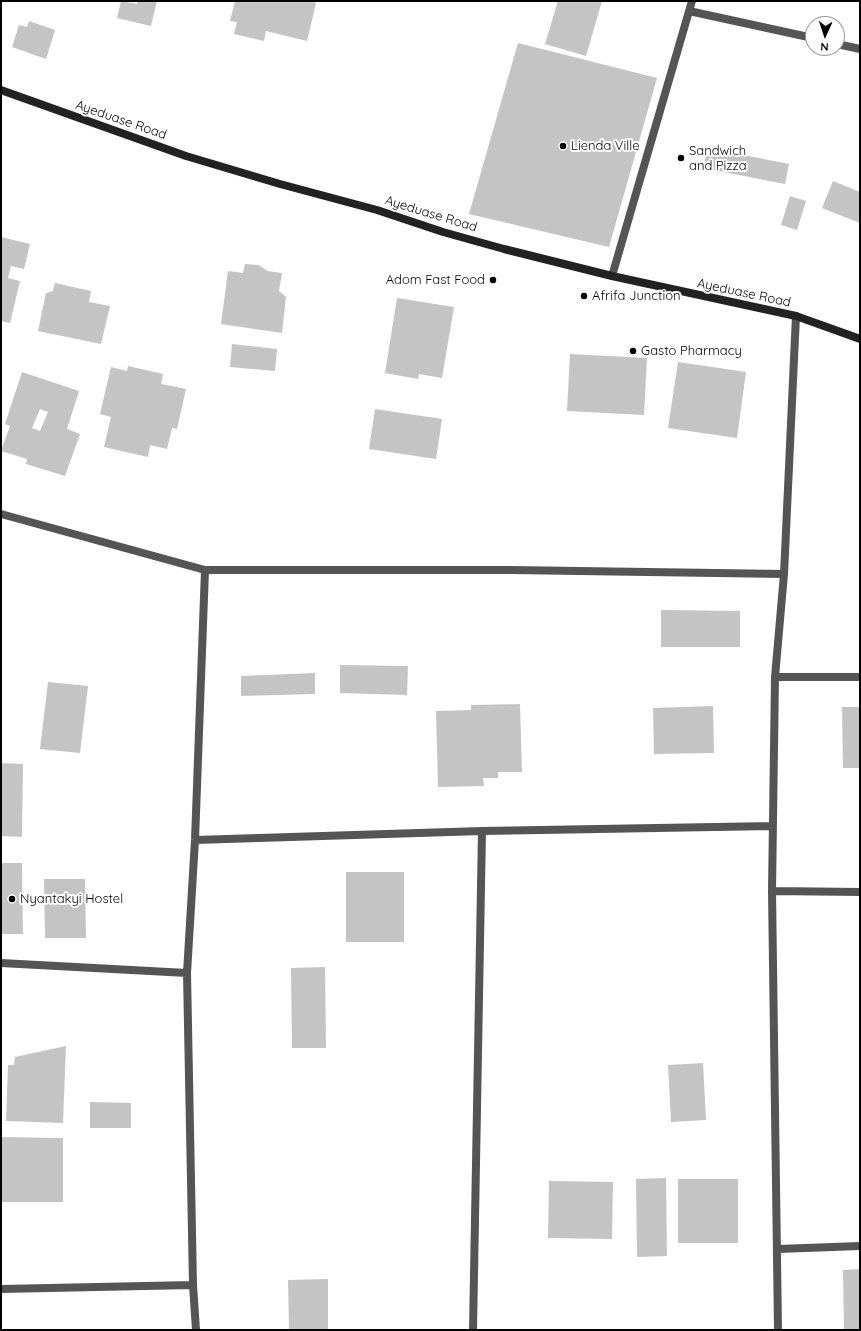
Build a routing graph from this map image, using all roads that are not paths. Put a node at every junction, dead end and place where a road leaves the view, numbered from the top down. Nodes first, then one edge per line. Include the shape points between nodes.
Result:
1 (692, 1) edge
2 (689, 11) junction
3 (805, 36) edge
4 (845, 45) edge
5 (860, 48) edge
6 (1, 90) edge
7 (612, 276) junction
8 (796, 316) junction
9 (860, 339) edge
10 (1, 514) edge
11 (205, 570) junction
12 (784, 574) junction
13 (775, 677) junction
14 (860, 677) edge
15 (773, 826) junction
16 (482, 831) junction
17 (195, 840) junction
18 (772, 891) junction
19 (860, 892) edge
20 (1, 963) edge
21 (187, 973) junction
22 (860, 1246) edge
23 (778, 1249) junction
24 (193, 1285) junction
25 (1, 1289) edge
26 (196, 1330) edge
27 (473, 1330) edge
28 (778, 1330) edge

1 - 2 street
2 - 3 street
2 - 7 street
4 - 5 street
6 - 7 street, Ayeduase Road via 201,160 377,210 443,232
7 - 8 street, Ayeduase Road
8 - 9 street, Ayeduase Road
8 - 12 street
10 - 11 street
11 - 12 street via 511,570
11 - 17 street
12 - 13 street
13 - 14 street
13 - 15 street
15 - 16 street
15 - 18 street
16 - 17 street
16 - 27 street
17 - 21 street
18 - 19 street
18 - 23 street
20 - 21 street
21 - 24 street
22 - 23 street
23 - 28 street
24 - 25 street
24 - 26 street

